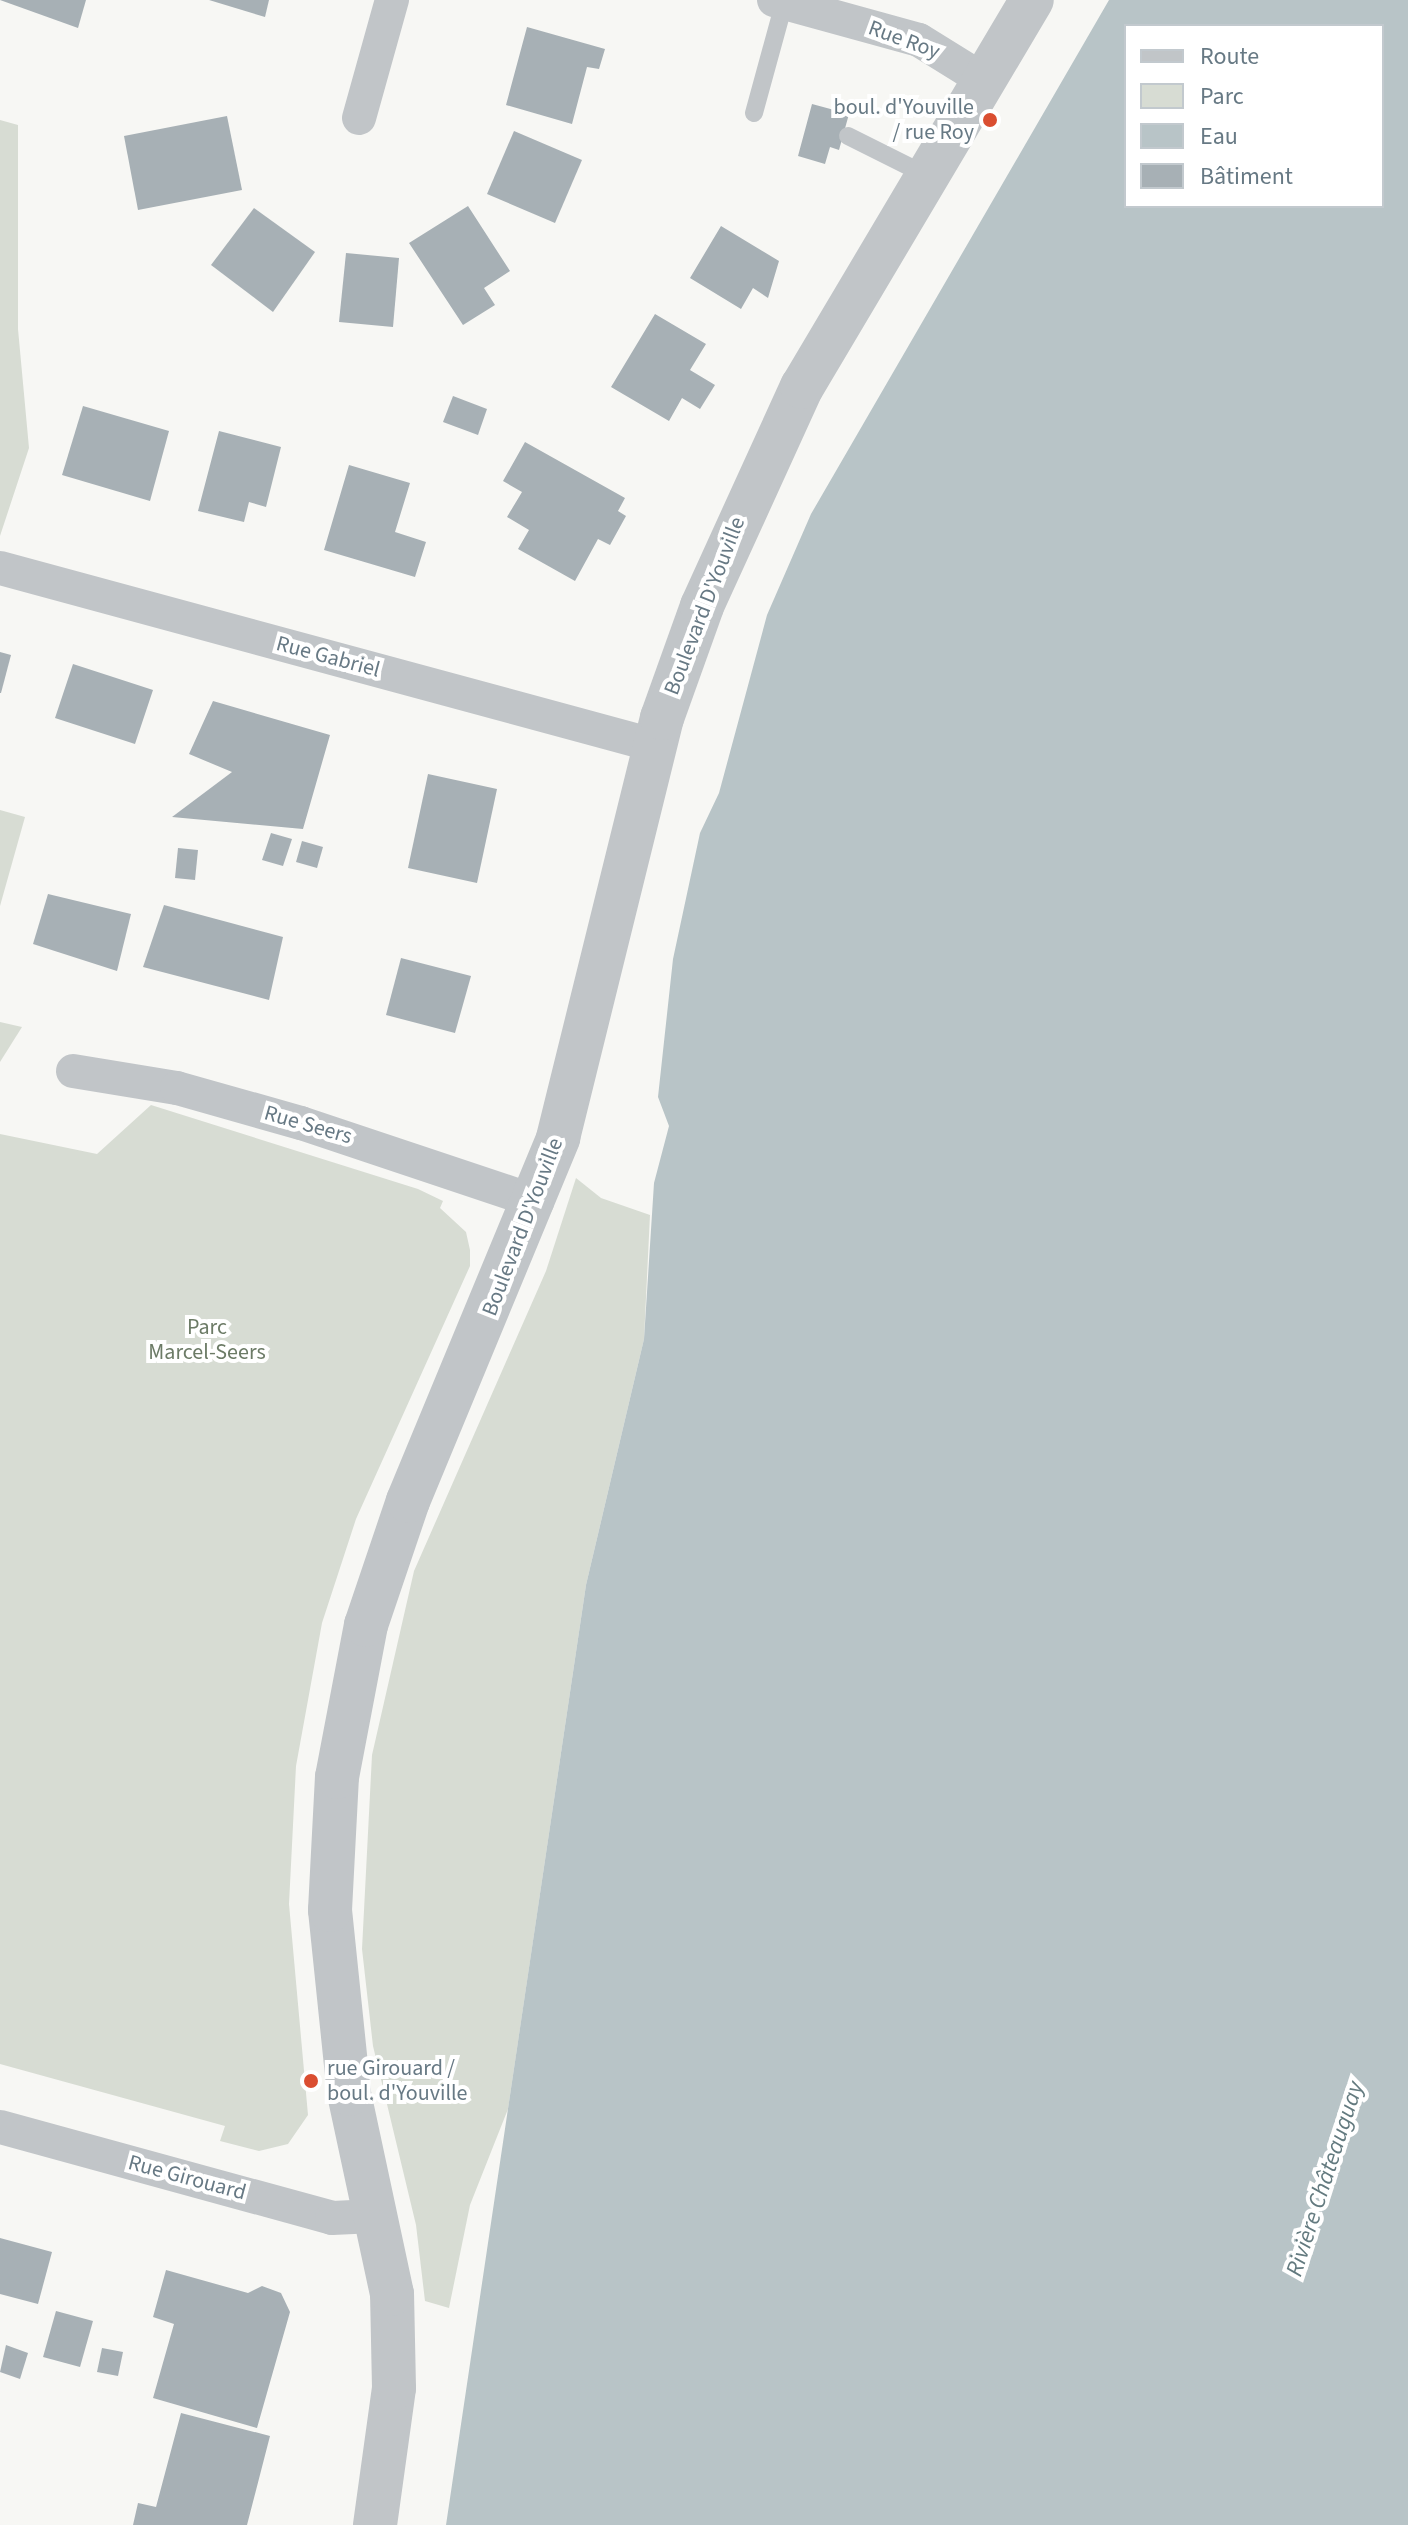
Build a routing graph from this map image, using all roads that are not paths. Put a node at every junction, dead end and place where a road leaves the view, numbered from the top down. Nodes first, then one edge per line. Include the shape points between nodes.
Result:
1 (392, 0) edge
2 (1032, 0) edge
3 (779, 1) edge
4 (982, 79) junction
5 (754, 113) dead end
6 (359, 118) dead end
7 (848, 136) dead end
8 (924, 174) junction
9 (0, 568) edge
10 (657, 746) junction
11 (73, 1071) dead end
12 (537, 1202) junction
13 (0, 2127) edge
14 (375, 2216) junction
15 (375, 2525) edge

1 - 6 street
2 - 4 street, Boulevard D'Youville
3 - 4 street, Rue Roy via 919,40
3 - 5 lane
4 - 8 street, Boulevard D'Youville
7 - 8 lane
8 - 10 street, Boulevard D'Youville via 760,469 684,653
9 - 10 street, Rue Gabriel
10 - 12 street, Boulevard D'Youville via 576,1080
11 - 12 street, Rue Seers via 177,1088 287,1119
12 - 14 street, Boulevard D'Youville via 403,1515 366,1625 344,1722 330,1910 345,2063
13 - 14 street, Rue Girouard via 332,2218
14 - 15 street, Boulevard D'Youville via 392,2294 394,2388

